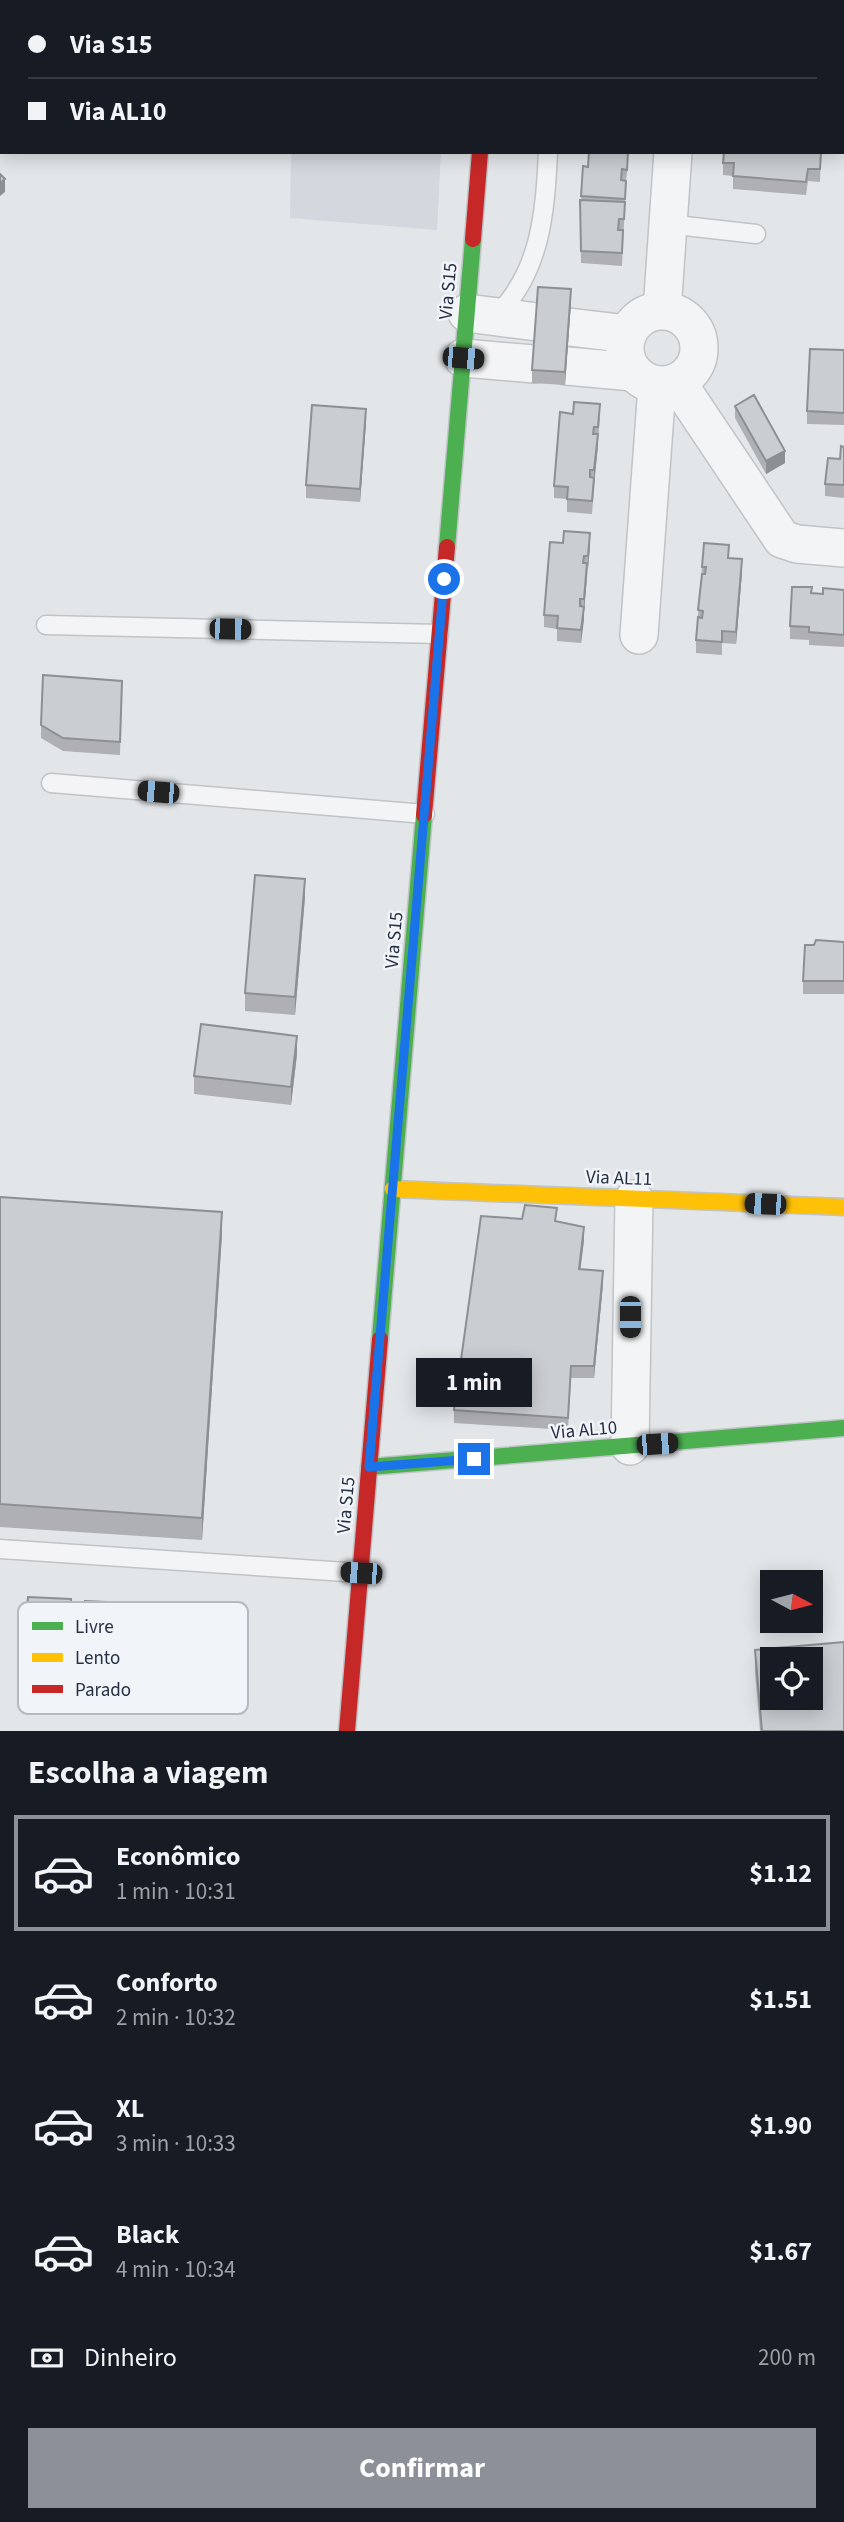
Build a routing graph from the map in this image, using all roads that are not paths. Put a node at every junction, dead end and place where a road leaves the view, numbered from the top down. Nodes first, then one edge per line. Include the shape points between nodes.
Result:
1 (480, 154) edge
2 (548, 154) edge
3 (673, 154) edge
4 (667, 223) junction
5 (756, 234) dead end
6 (662, 311) junction
7 (481, 315) junction
8 (628, 334) junction
9 (463, 358) junction
10 (656, 380) junction
11 (844, 548) edge
12 (46, 625) dead end
13 (439, 634) junction
14 (639, 635) dead end
15 (51, 783) dead end
16 (425, 814) junction
17 (393, 1189) junction
18 (634, 1199) junction
19 (844, 1207) edge
20 (844, 1428) edge
21 (630, 1446) junction
22 (369, 1467) junction
23 (0, 1549) edge
24 (361, 1573) junction
25 (347, 1731) edge

1 - 7 street, Via S15
2 - 7 lane via 545,207 533,264 514,299
3 - 4 street
4 - 5 lane
4 - 6 street
6 - 8 street via 645,315
6 - 10 street via 689,323 698,341 697,360 686,377
7 - 8 street
7 - 9 street, Via S15
8 - 10 street via 625,346
9 - 10 street
9 - 13 street, Via S15
10 - 11 street via 782,538 797,544
10 - 14 street
12 - 13 lane
13 - 16 street, Via S15
15 - 16 lane
16 - 17 street, Via S15
17 - 18 street, Via AL11
17 - 22 street, Via S15
18 - 19 street, Via AL11
18 - 21 street
20 - 21 street, Via AL10
21 - 22 street, Via AL10
22 - 24 street, Via S15
23 - 24 lane
24 - 25 street, Via S15

